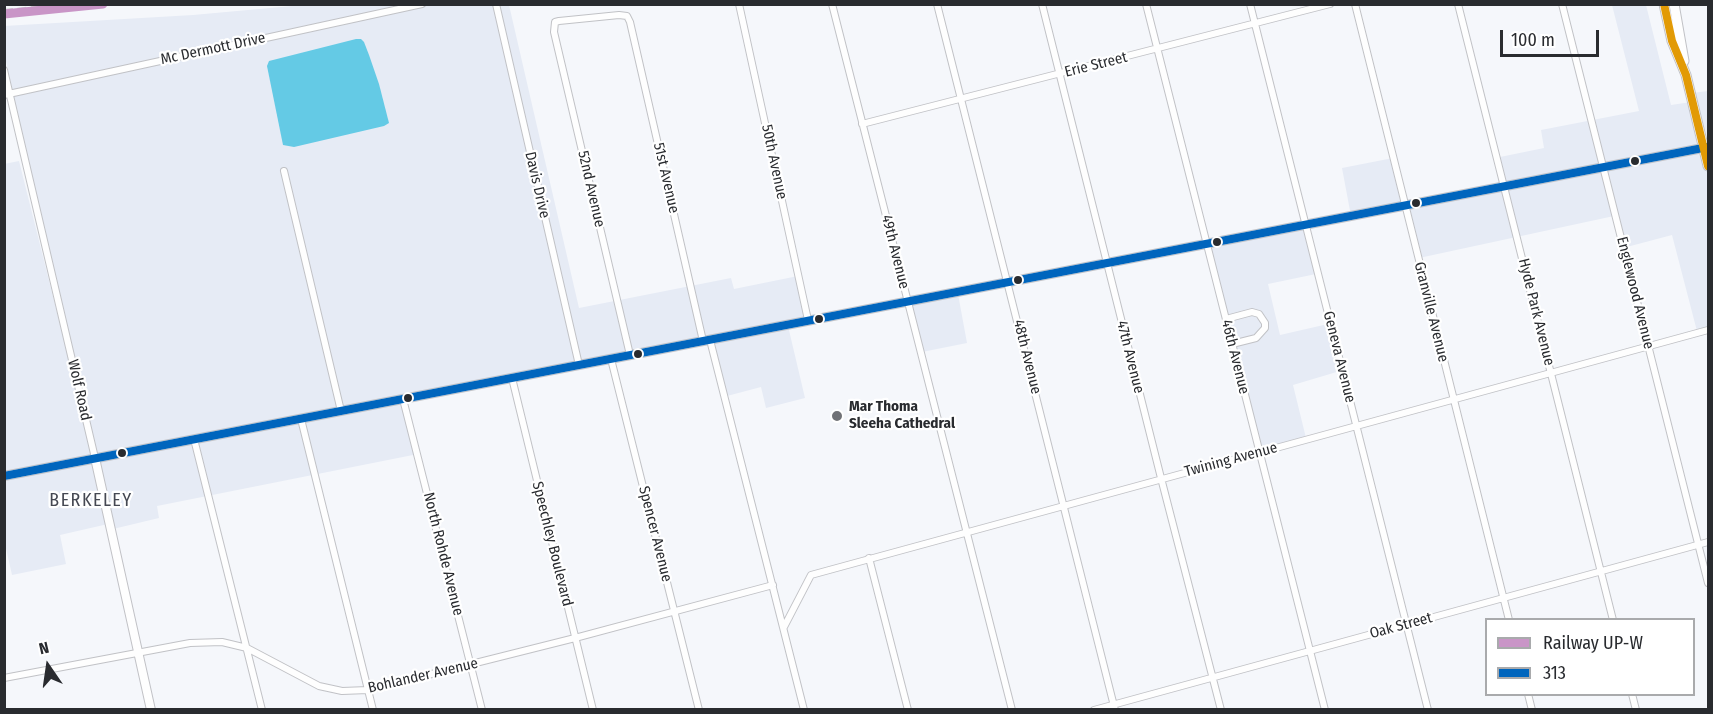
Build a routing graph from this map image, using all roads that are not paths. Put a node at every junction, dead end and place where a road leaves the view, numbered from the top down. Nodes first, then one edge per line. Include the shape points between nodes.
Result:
1 (422, 4) edge
2 (496, 4) edge
3 (739, 4) edge
4 (832, 4) edge
5 (938, 4) edge
6 (1042, 4) edge
7 (1146, 4) edge
8 (1250, 4) edge
9 (1330, 4) edge
10 (1355, 4) edge
11 (1458, 4) edge
12 (1562, 4) edge
13 (1664, 4) edge
14 (1674, 4) edge
15 (555, 22) joint
16 (1256, 24) junction
17 (1157, 50) junction
18 (4, 70) edge
19 (1059, 75) junction
20 (1686, 75) junction
21 (7, 94) edge
22 (961, 100) junction
23 (862, 124) junction
24 (1706, 147) edge
25 (1708, 166) edge
26 (1604, 168) junction
27 (284, 171) dead end
28 (1504, 187) junction
29 (1405, 206) junction
30 (1306, 225) junction
31 (1207, 244) junction
32 (1107, 263) junction
33 (1008, 282) junction
34 (908, 302) junction
35 (1226, 319) junction
36 (808, 320) junction
37 (1708, 330) edge
38 (707, 340) junction
39 (1232, 344) junction
40 (1648, 346) junction
41 (630, 355) junction
42 (611, 359) junction
43 (579, 365) junction
44 (1551, 373) junction
45 (512, 378) junction
46 (403, 399) junction
47 (1453, 399) junction
48 (341, 411) junction
49 (301, 418) junction
50 (1357, 426) junction
51 (194, 439) junction
52 (1259, 452) junction
53 (95, 458) junction
54 (4, 476) edge
55 (1161, 478) junction
56 (1064, 505) junction
57 (966, 532) junction
58 (1708, 542) edge
59 (1698, 545) junction
60 (869, 558) junction
61 (1601, 572) junction
62 (1708, 582) edge
63 (773, 585) junction
64 (1504, 598) junction
65 (674, 611) junction
66 (1509, 618) edge
67 (1612, 618) edge
68 (1406, 625) junction
69 (784, 627) junction
70 (575, 638) junction
71 (247, 648) junction
72 (1311, 651) junction
73 (137, 653) junction
74 (471, 665) junction
75 (1213, 677) junction
76 (4, 678) edge
77 (368, 690) junction
78 (1114, 707) edge
79 (151, 710) edge
80 (262, 710) edge
81 (373, 710) edge
82 (482, 710) edge
83 (593, 710) edge
84 (699, 710) edge
85 (804, 710) edge
86 (908, 710) edge
87 (1012, 710) edge
88 (1094, 710) edge
89 (1221, 710) edge
90 (1325, 710) edge
91 (1428, 710) edge

1 - 21 street, Mc Dermott Drive
2 - 43 street, Davis Drive
3 - 36 street, 50th Avenue
4 - 23 street, 49th Avenue
5 - 22 street, 48th Avenue
6 - 19 street, 47th Avenue
7 - 17 street, 46th Avenue
8 - 16 street, Geneva Avenue
9 - 16 street, Erie Street
10 - 29 street, Granville Avenue
11 - 28 street, Hyde Park Avenue
12 - 26 street, Englewood Avenue
13 - 20 main road via 1672,41
14 - 20 main road
15 - 38 street, 51st Avenue via 620,15 627,16 630,22
15 - 41 street, 52nd Avenue via 554,32
16 - 17 street, Erie Street
16 - 30 street, Geneva Avenue
17 - 19 street, Erie Street
17 - 31 street, 46th Avenue
18 - 21 street, Wolf Road
19 - 22 street, Erie Street
19 - 32 street, 47th Avenue
20 - 24 main road
21 - 53 street, Wolf Road
22 - 23 street, Erie Street
22 - 33 street, 48th Avenue
23 - 34 street, 49th Avenue
24 - 25 main road
24 - 26 main road
26 - 28 main road
26 - 40 street, Englewood Avenue
27 - 48 street
28 - 29 main road
28 - 44 street, Hyde Park Avenue
29 - 30 main road
29 - 47 street, Granville Avenue
30 - 31 main road
30 - 50 street, Geneva Avenue
31 - 32 main road
31 - 35 street, 46th Avenue
32 - 33 main road
32 - 55 street, 47th Avenue
33 - 34 main road
33 - 56 street, 48th Avenue
34 - 36 main road
34 - 57 street, 49th Avenue
35 - 39 street, 46th Avenue
35 - 39 street via 1252,312 1265,323 1256,338
36 - 38 main road
37 - 40 street, Twining Avenue
38 - 41 main road
38 - 63 street, 51st Avenue
39 - 52 street, 46th Avenue
40 - 44 street, Twining Avenue
40 - 59 street, Englewood Avenue
41 - 42 main road
42 - 43 main road
42 - 65 street, Spencer Avenue
43 - 45 main road
44 - 47 street, Twining Avenue
44 - 61 street, Hyde Park Avenue
45 - 46 main road
45 - 70 street, Speechley Boulevard
46 - 48 main road
46 - 74 street, North Rohde Avenue
47 - 50 street, Twining Avenue
47 - 64 street, Granville Avenue
48 - 49 main road
49 - 51 main road
49 - 77 street
50 - 52 street, Twining Avenue
50 - 68 street, Geneva Avenue
51 - 53 main road
51 - 71 street
52 - 55 street, Twining Avenue
52 - 72 street, 46th Avenue
53 - 54 main road
53 - 73 main road, Wolf Road
55 - 56 street, Twining Avenue
55 - 75 street, 47th Avenue
56 - 57 street, Twining Avenue
56 - 78 street, 48th Avenue
57 - 60 street, Twining Avenue
57 - 87 street, 49th Avenue
58 - 59 street, Oak Street
59 - 61 street, Oak Street
59 - 62 street, Englewood Avenue
60 - 69 street, Twining Avenue via 811,575
60 - 86 street
61 - 64 street, Oak Street
61 - 67 street, Hyde Park Avenue
63 - 65 street, Bohlander Avenue
63 - 69 street, 51st Avenue
64 - 66 street, Granville Avenue
64 - 68 street, Oak Street
65 - 70 street, Bohlander Avenue
65 - 84 street, Spencer Avenue
68 - 72 street, Oak Street
68 - 91 street, Geneva Avenue
69 - 85 street
70 - 74 street, Bohlander Avenue
70 - 83 street, Speechley Boulevard
71 - 73 street, Bohlander Avenue via 222,642 190,643
71 - 77 street, Bohlander Avenue via 319,686 342,691
71 - 80 street
72 - 75 street, Oak Street
72 - 90 street, 46th Avenue
73 - 76 street, Bohlander Avenue
73 - 79 main road, Wolf Road
74 - 77 street, Bohlander Avenue
74 - 82 street, North Rohde Avenue
75 - 78 street, Oak Street
75 - 89 street, 47th Avenue
77 - 81 street
78 - 88 street, Oak Street

